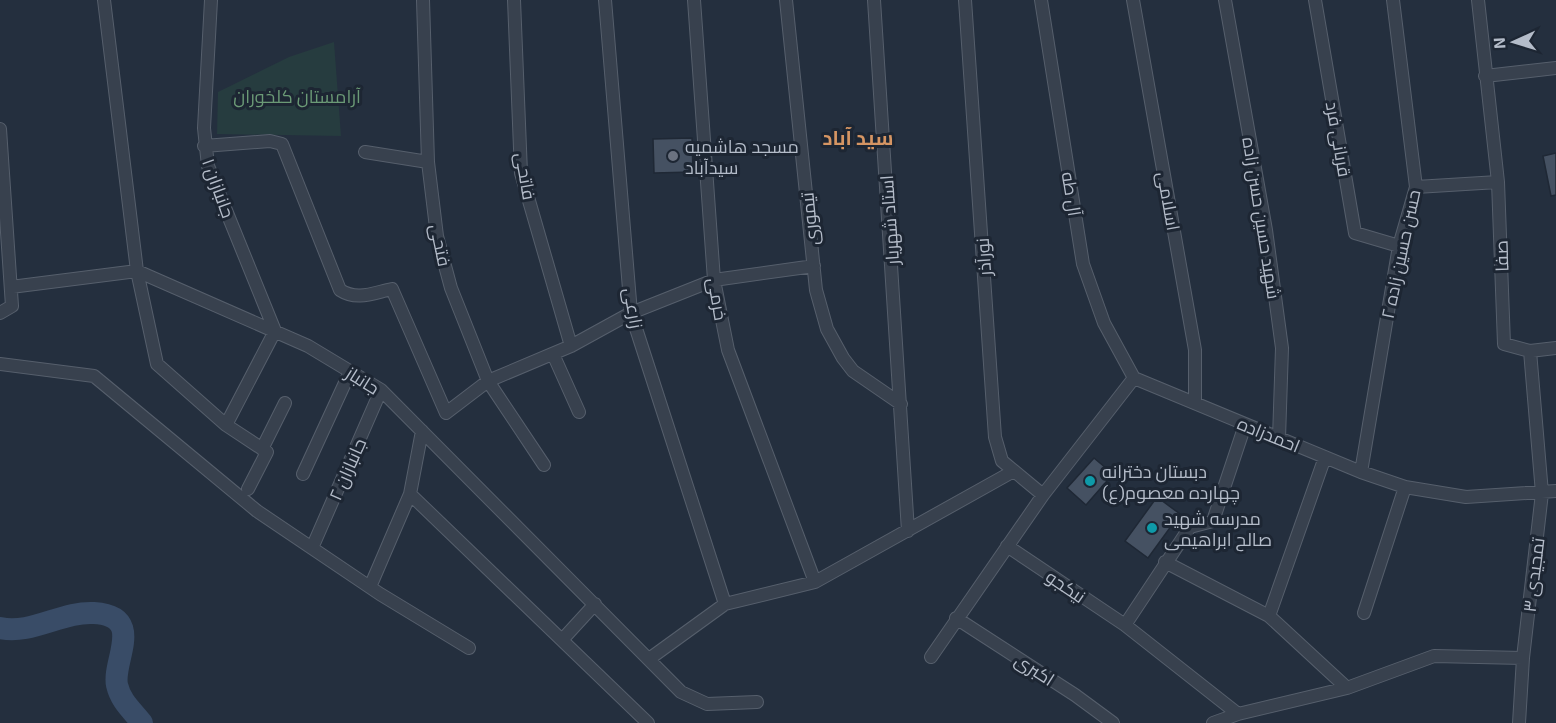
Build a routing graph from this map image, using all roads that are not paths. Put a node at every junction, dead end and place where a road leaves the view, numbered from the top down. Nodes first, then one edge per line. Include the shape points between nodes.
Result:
1 (104, 0) edge
2 (212, 0) edge
3 (423, 0) edge
4 (514, 0) edge
5 (605, 0) edge
6 (694, 0) edge
7 (786, 0) edge
8 (874, 0) edge
9 (964, 0) edge
10 (1041, 0) edge
11 (1133, 0) edge
12 (1225, 0) edge
13 (1315, 0) edge
14 (1393, 0) edge
15 (1478, 0) edge
16 (1556, 68) edge
17 (1485, 76) junction
18 (0, 129) edge
19 (204, 146) junction
20 (365, 152) dead end
21 (428, 162) junction
22 (1498, 182) junction
23 (1416, 187) junction
24 (1399, 246) junction
25 (813, 266) junction
26 (137, 271) junction
27 (714, 280) junction
28 (11, 287) junction
29 (631, 313) junction
30 (0, 314) edge
31 (275, 331) junction
32 (571, 346) junction
33 (1556, 348) edge
34 (1530, 351) junction
35 (553, 354) junction
36 (0, 364) edge
37 (351, 372) junction
38 (1134, 378) junction
39 (488, 381) junction
40 (381, 390) junction
41 (285, 403) dead end
42 (1195, 403) junction
43 (901, 404) junction
44 (579, 412) dead end
45 (226, 425) junction
46 (1245, 425) junction
47 (422, 431) junction
48 (1279, 438) junction
49 (262, 449) junction
50 (1325, 457) junction
51 (544, 465) dead end
52 (1012, 472) junction
53 (1361, 472) junction
54 (303, 474) dead end
55 (1405, 487) junction
56 (248, 489) dead end
57 (1556, 491) edge
58 (1542, 493) junction
59 (410, 494) junction
60 (1042, 495) junction
61 (908, 531) junction
62 (1007, 546) junction
63 (312, 548) junction
64 (1165, 562) junction
65 (815, 582) junction
66 (370, 587) junction
67 (595, 604) junction
68 (725, 604) junction
69 (1364, 613) dead end
70 (1269, 616) junction
71 (956, 618) junction
72 (1125, 625) junction
73 (562, 640) junction
74 (470, 648) dead end
75 (931, 657) dead end
76 (1523, 658) junction
77 (649, 659) junction
78 (1347, 688) junction
79 (757, 702) dead end
80 (1238, 714) junction
81 (648, 723) edge
82 (1113, 723) edge
83 (1213, 723) edge
84 (1519, 723) edge

1 - 26 street
2 - 19 street, جانبازان ۱
3 - 21 street, فتحی
4 - 32 street, فاتحی via 521,173
5 - 29 street, زارعی
6 - 27 street, خرمی
7 - 25 street, تیموری
8 - 43 street, استاد شهریار
9 - 52 street, نورآذر via 995,437 1002,461
10 - 38 street, آل طه via 1083,264 1104,323
11 - 42 street, اسلامی via 1195,350
12 - 48 street, شهید حسین حسن زاده via 1266,230 1282,348
13 - 24 street, قربانی فرد via 1355,234
14 - 23 street, حسن حسین زاده ۲
15 - 17 street, صفا
16 - 17 street
17 - 22 street, صفا
18 - 28 street
19 - 31 street, جانبازان ۱ via 208,166
19 - 39 street via 270,141 282,144 340,290 358,297 392,289 446,413
20 - 21 street
21 - 39 street, فتحی via 437,236 451,288
22 - 23 street
22 - 34 street, صفا via 1504,344
23 - 24 street, حسن حسین زاده ۲
24 - 53 street, حسن حسین زاده ۲
25 - 27 street
25 - 43 street, تیموری via 827,329 843,358 853,371
26 - 28 street
26 - 31 street, جانباز
26 - 45 street via 157,364
27 - 29 street
27 - 65 street, خرمی via 728,350
28 - 30 street via 12,306
29 - 32 street
29 - 68 street, زارعی
31 - 37 street, جانباز
31 - 45 street
32 - 35 street
33 - 34 street
34 - 58 street
35 - 39 street
35 - 44 street
36 - 63 street via 94,375 257,511
37 - 40 street, جانباز
37 - 54 street
38 - 42 street, احمدزاده
38 - 60 street
39 - 51 street, فتحی
40 - 47 street, جانباز
40 - 63 street, جانبازان ۲
41 - 49 street
42 - 46 street, احمدزاده
43 - 61 street, استاد شهریار
45 - 49 street
46 - 48 street, احمدزاده
46 - 64 street via 1213,521 1190,527
47 - 59 street
47 - 67 street, جانباز
48 - 50 street, احمدزاده
49 - 56 street via 267,452
50 - 53 street, احمدزاده
50 - 70 street
52 - 60 street, نورآذر
52 - 61 street
53 - 55 street, احمدزاده
55 - 58 street, احمدزاده via 1466,497
55 - 69 street
57 - 58 street, احمدزاده
58 - 76 street, تمجیدی ۳
59 - 66 street
59 - 73 street
60 - 62 street
61 - 65 street
62 - 71 street
62 - 72 street, نیکجو
63 - 66 street
64 - 70 street
64 - 72 street
65 - 68 street
66 - 74 street
67 - 73 street
67 - 77 street, جانباز
68 - 77 street
70 - 78 street
71 - 75 street
71 - 82 street, اکبری
72 - 80 street, نیکجو
73 - 81 street
76 - 78 street via 1434,656
76 - 84 street, تمجیدی ۳
77 - 79 street, جانباز via 681,692 707,704
78 - 80 street
80 - 83 street

